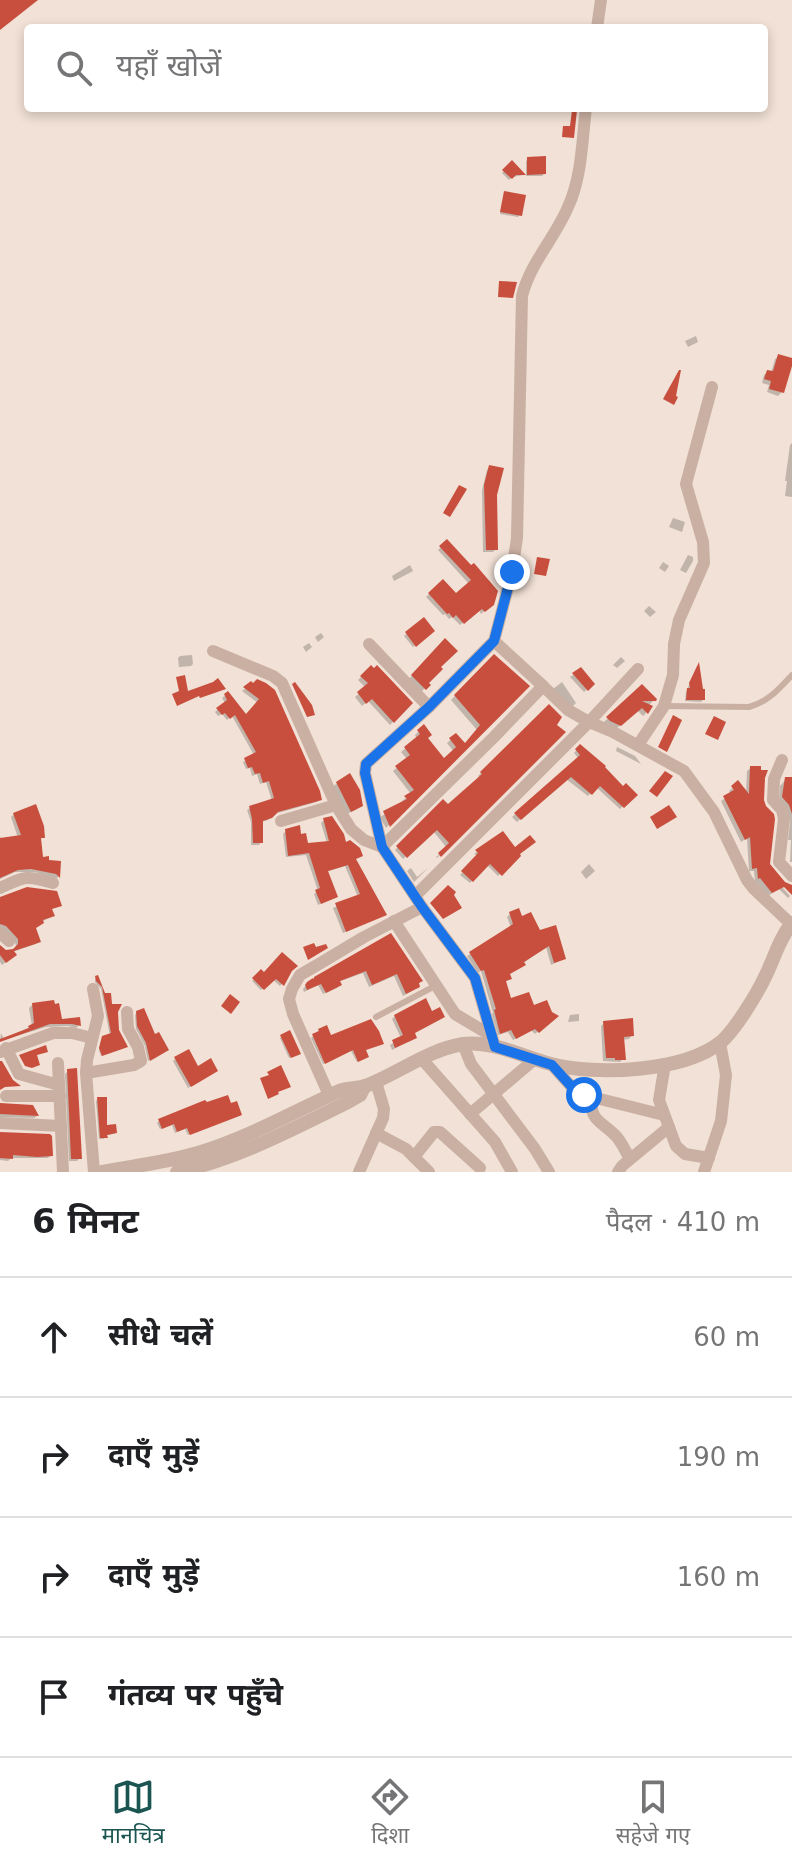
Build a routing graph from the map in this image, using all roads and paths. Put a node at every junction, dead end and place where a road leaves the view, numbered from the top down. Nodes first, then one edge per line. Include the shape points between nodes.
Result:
1 (601, 0) edge
2 (598, 24) edge
3 (585, 112) edge
4 (712, 387) dead end
5 (494, 641) junction
6 (369, 644) dead end
7 (213, 651) dead end
8 (638, 669) dead end
9 (792, 675) edge
10 (543, 686) junction
11 (664, 706) junction
12 (429, 707) junction
13 (589, 722) junction
14 (638, 745) junction
15 (782, 760) dead end
16 (336, 805) junction
17 (281, 821) dead end
18 (382, 847) junction
19 (792, 876) edge
20 (53, 883) dead end
21 (0, 888) edge
22 (419, 901) junction
23 (394, 921) junction
24 (792, 924) edge
25 (435, 986) junction
26 (93, 989) dead end
27 (127, 1012) dead end
28 (376, 1017) dead end
29 (92, 1038) junction
30 (494, 1042) junction
31 (720, 1043) junction
32 (463, 1044) junction
33 (3, 1050) edge
34 (421, 1058) junction
35 (535, 1059) junction
36 (58, 1063) dead end
37 (665, 1064) junction
38 (552, 1065) junction
39 (86, 1073) junction
40 (370, 1084) junction
41 (60, 1090) junction
42 (329, 1095) junction
43 (494, 1095) junction
44 (6, 1096) dead end
45 (592, 1097) junction
46 (470, 1114) junction
47 (666, 1121) junction
48 (0, 1123) edge
49 (61, 1126) junction
50 (376, 1133) junction
51 (414, 1157) junction
52 (709, 1158) junction
53 (630, 1159) junction
54 (360, 1168) edge
55 (480, 1168) dead end
56 (63, 1172) edge
57 (94, 1172) edge
58 (102, 1172) edge
59 (177, 1172) edge
60 (374, 1172) edge
61 (429, 1172) edge
62 (512, 1172) edge
63 (549, 1172) edge
64 (618, 1172) edge
65 (704, 1172) edge

1 - 2 street
3 - 5 street via 576,187 522,296 517,538
4 - 11 street via 686,484 704,563 679,620
5 - 10 street
5 - 12 street
6 - 12 street
7 - 16 street via 282,683
8 - 13 street
9 - 11 lane via 769,699 749,707
10 - 13 street
10 - 18 street
11 - 14 street
12 - 18 street via 366,764
13 - 14 street
13 - 22 street
14 - 24 street via 684,771 714,812 747,880
15 - 19 street via 773,800 784,819 779,862
16 - 17 street
16 - 18 street via 359,837
18 - 22 street
20 - 21 street via 28,877
22 - 23 street
22 - 30 street via 475,978
23 - 25 street
23 - 42 street via 300,975 292,989 293,1014
24 - 31 street via 763,980
25 - 28 lane
25 - 30 street via 455,1014
26 - 29 street via 98,1016
27 - 39 street via 141,1061
29 - 33 street via 53,1033
29 - 39 street
30 - 32 street
30 - 35 street
31 - 37 street
31 - 52 street via 726,1075 721,1121
32 - 34 street
32 - 43 street
33 - 41 street via 19,1074
34 - 40 street
34 - 46 street
35 - 38 street
35 - 43 street
36 - 41 street
37 - 38 street via 594,1070
37 - 47 street via 659,1100
38 - 45 street via 577,1091
39 - 57 street
40 - 42 street
40 - 50 street via 384,1109
40 - 59 street via 348,1102 264,1142
41 - 44 street
41 - 49 street
42 - 58 street via 210,1149
43 - 46 street
43 - 63 street
45 - 47 street
45 - 53 street via 595,1118 618,1137
46 - 62 street
47 - 52 street via 680,1151
47 - 53 street
48 - 49 street
49 - 56 street
50 - 51 street
50 - 54 street
51 - 55 street via 437,1131
51 - 61 street
52 - 65 street
53 - 64 street
54 - 60 street

